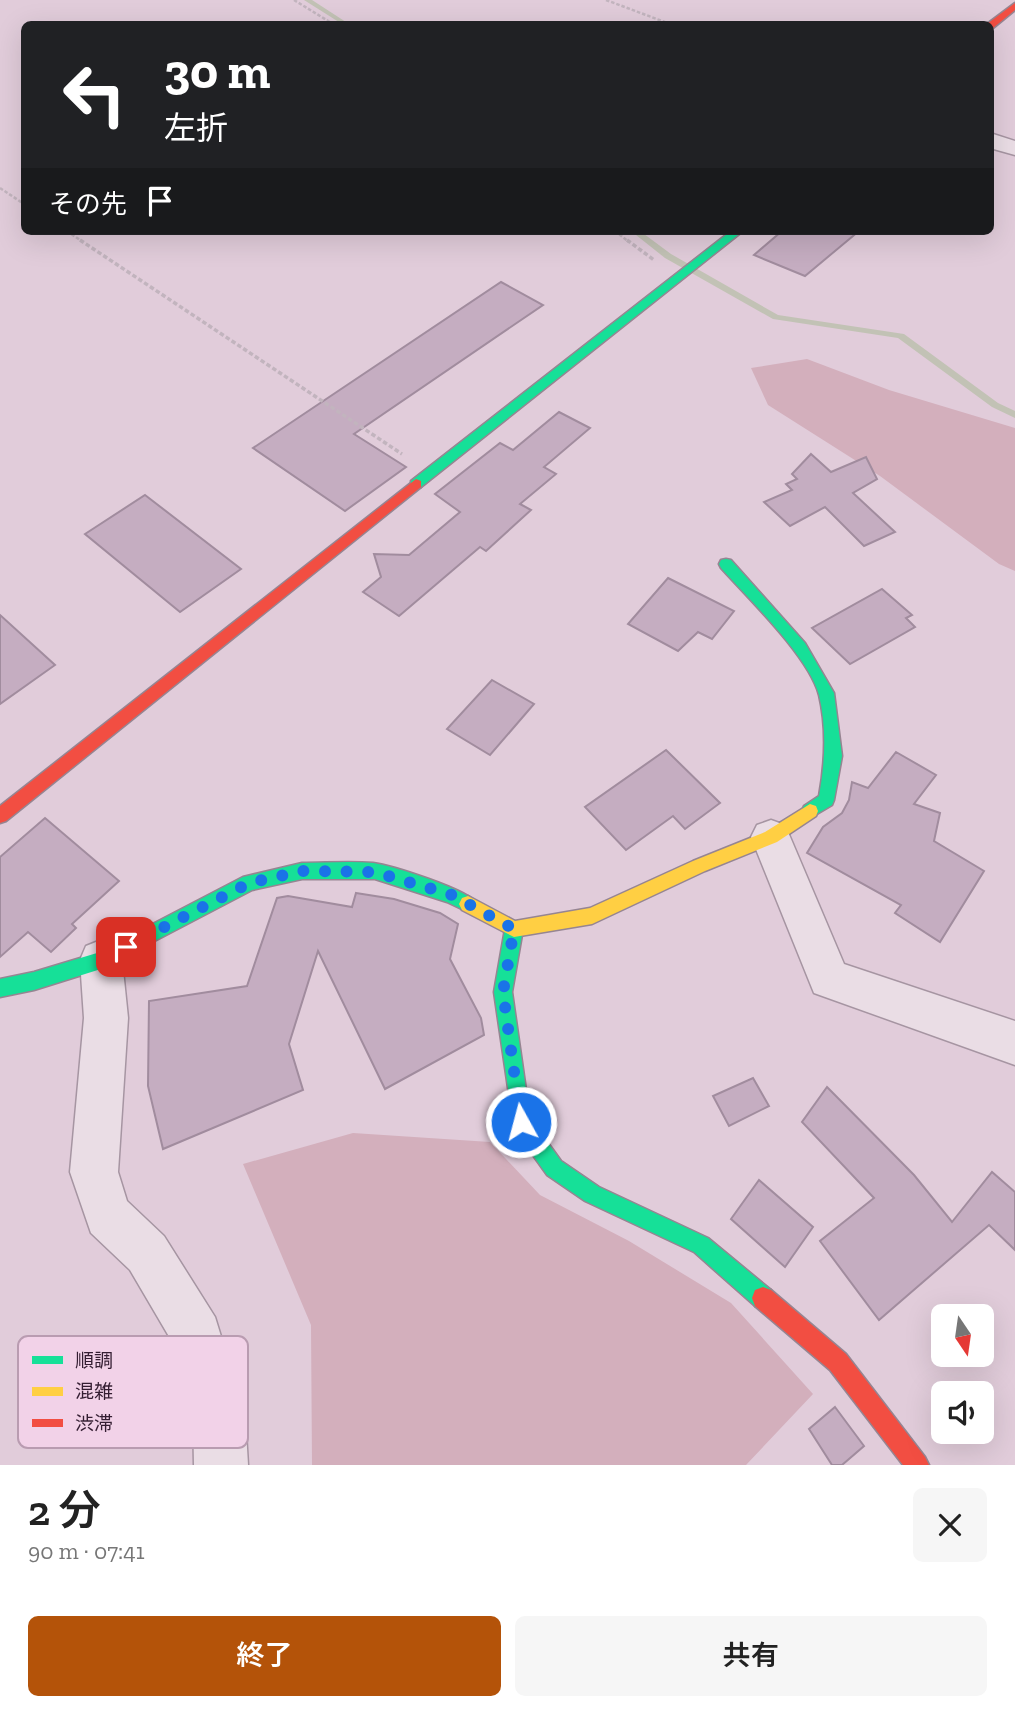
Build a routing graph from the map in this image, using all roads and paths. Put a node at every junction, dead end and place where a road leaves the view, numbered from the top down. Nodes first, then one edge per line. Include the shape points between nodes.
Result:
1 (294, 0) edge
2 (606, 0) edge
3 (1015, 6) edge
4 (328, 21) edge
5 (662, 21) edge
6 (994, 23) edge
7 (994, 140) edge
8 (1015, 148) edge
9 (0, 188) edge
10 (21, 202) edge
11 (72, 235) edge
12 (620, 235) edge
13 (733, 235) edge
14 (679, 279) junction
15 (432, 473) junction
16 (726, 564) dead end
17 (0, 816) edge
18 (771, 837) junction
19 (514, 929) junction
20 (102, 960) junction
21 (0, 988) edge
22 (1015, 1044) edge
23 (197, 1336) edge
24 (917, 1465) edge

1 - 4 path
2 - 5 path
3 - 6 street
7 - 8 street
9 - 10 path
11 - 15 path
12 - 14 path
13 - 14 street
14 - 15 street
15 - 17 street
16 - 18 street via 800,647 826,693 834,756 826,800
18 - 19 street via 592,916
18 - 22 street via 829,979
19 - 20 street via 452,895 375,872 302,871 249,883
19 - 24 street via 503,992 521,1122 554,1168 592,1194 701,1245 838,1362
20 - 21 street
20 - 23 street via 106,1018 94,1172 108,1216 146,1253

